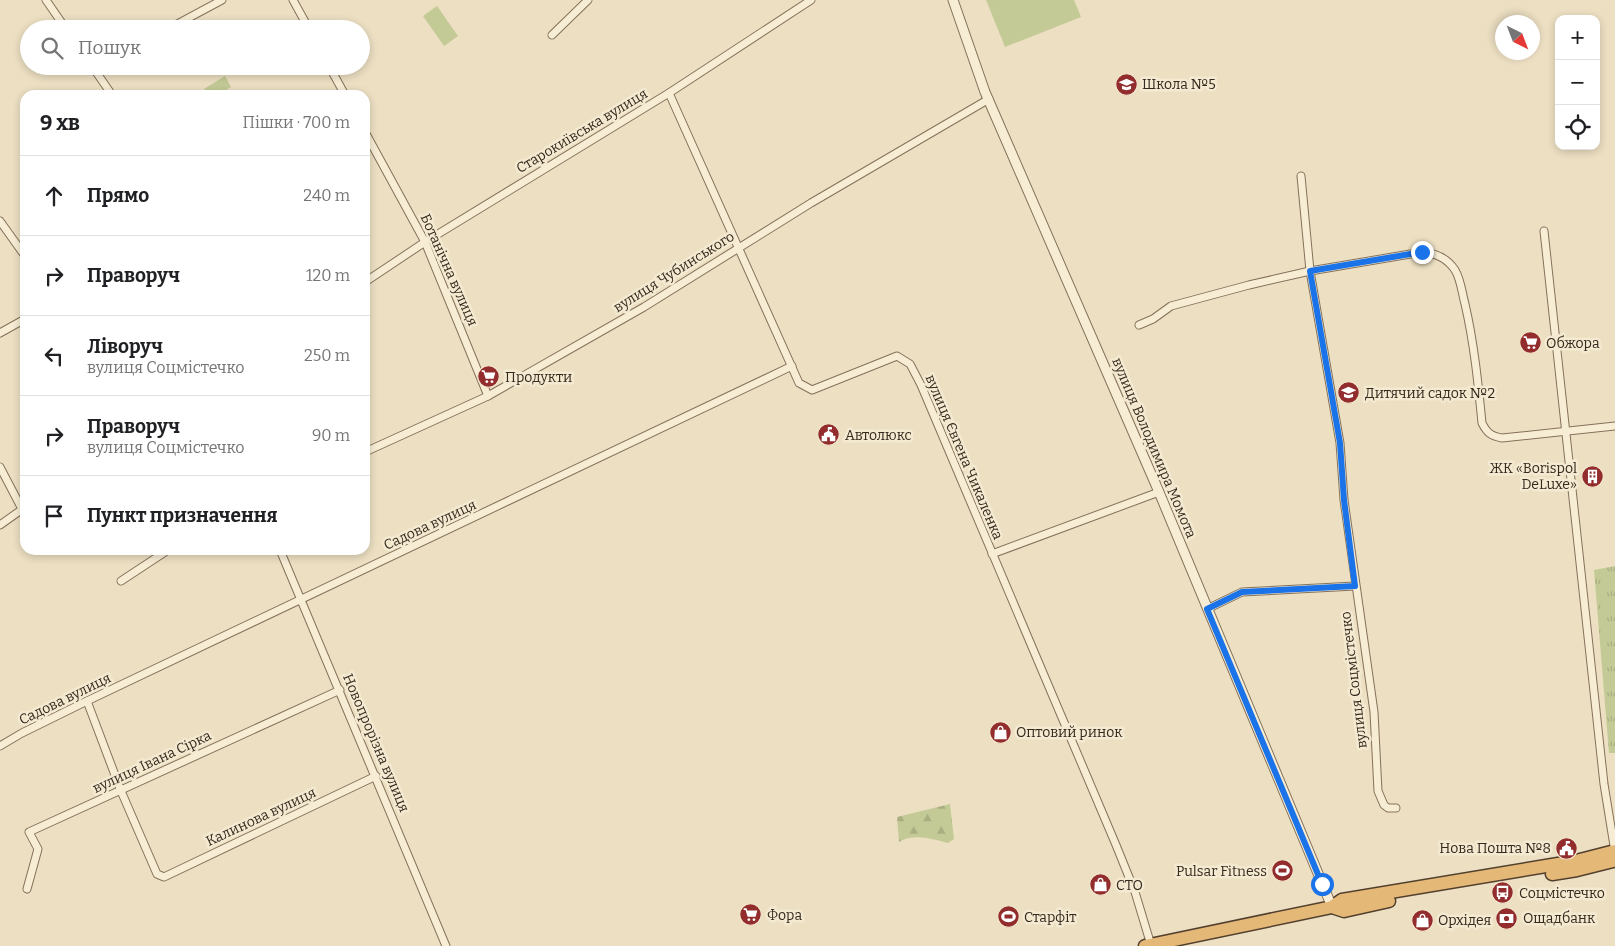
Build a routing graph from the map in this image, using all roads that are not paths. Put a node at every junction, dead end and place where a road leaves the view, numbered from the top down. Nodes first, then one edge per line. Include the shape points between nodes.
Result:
1 (46, 0) edge
2 (222, 0) edge
3 (293, 0) edge
4 (588, 0) edge
5 (811, 0) edge
6 (953, 0) edge
7 (60, 20) edge
8 (185, 20) edge
9 (304, 20) edge
10 (552, 35) dead end
11 (99, 75) edge
12 (334, 75) edge
13 (109, 90) edge
14 (342, 90) edge
15 (669, 93) junction
16 (989, 99) junction
17 (370, 141) edge
18 (1301, 176) dead end
19 (0, 221) edge
20 (1544, 231) dead end
21 (425, 242) junction
22 (738, 248) junction
23 (20, 249) edge
24 (1310, 271) junction
25 (370, 279) edge
26 (20, 322) edge
27 (1139, 325) dead end
28 (0, 333) edge
29 (792, 366) junction
30 (488, 396) junction
31 (1615, 426) edge
32 (1566, 431) junction
33 (370, 450) edge
34 (0, 466) edge
35 (1159, 492) junction
36 (20, 501) edge
37 (20, 511) edge
38 (0, 525) edge
39 (992, 554) junction
40 (160, 555) edge
41 (282, 555) edge
42 (121, 581) dead end
43 (1355, 586) junction
44 (302, 600) junction
45 (1207, 609) junction
46 (340, 690) junction
47 (87, 702) junction
48 (0, 746) edge
49 (376, 776) junction
50 (121, 791) junction
51 (1396, 808) dead end
52 (1615, 852) edge
53 (1615, 860) edge
54 (27, 889) dead end
55 (1332, 907) junction
56 (446, 946) edge
57 (1148, 946) edge

1 - 7 street
2 - 8 street
3 - 9 street
4 - 10 street
5 - 15 street, Старокиївська вулиця
6 - 16 street, вулиця Володимира Момота
11 - 13 street
12 - 14 street
15 - 21 street, Старокиївська вулиця
15 - 22 street, вулиця Євгена Чикаленка
16 - 22 street, вулиця Чубинського
16 - 35 street, вулиця Володимира Момота
17 - 21 street, Ботанічна вулиця
18 - 24 street, вулиця Соцмістечко
19 - 23 street
20 - 32 street
21 - 25 street, Старокиївська вулиця
21 - 30 street, Ботанічна вулиця
22 - 29 street, вулиця Євгена Чикаленка
22 - 30 street, вулиця Чубинського via 644,307
24 - 27 street via 1171,306 1153,320
24 - 32 street via 1422,252 1434,253 1455,270 1464,300 1474,344 1482,423 1486,430 1492,436 1502,438
24 - 43 street, вулиця Соцмістечко via 1340,443
26 - 28 street
29 - 39 street, вулиця Євгена Чикаленка via 799,383 812,390 897,356 910,364
29 - 44 street, Садова вулиця
30 - 33 street, вулиця Чубинського
31 - 32 street
32 - 52 street via 1604,784
34 - 36 street
35 - 39 street
35 - 45 street, вулиця Володимира Момота
37 - 38 street
39 - 57 street, вулиця Євгена Чикаленка via 1116,845 1140,911
40 - 42 street
41 - 44 street, Новопрорізна вулиця
43 - 45 street via 1242,592
43 - 51 street, вулиця Соцмістечко via 1374,712 1378,791 1384,805
44 - 46 street, Новопрорізна вулиця
44 - 47 street, Садова вулиця
45 - 55 street, вулиця Володимира Момота
46 - 49 street, Новопрорізна вулиця
46 - 50 street, вулиця Івана Сірка
47 - 48 street, Садова вулиця
47 - 50 street
49 - 50 street, Калинова вулиця via 164,877 157,874
49 - 56 street, Новопрорізна вулиця
50 - 54 street, вулиця Івана Сірка via 29,832 38,849
52 - 55 highway via 1342,900
53 - 55 highway via 1577,870 1464,887 1344,911
55 - 57 highway

